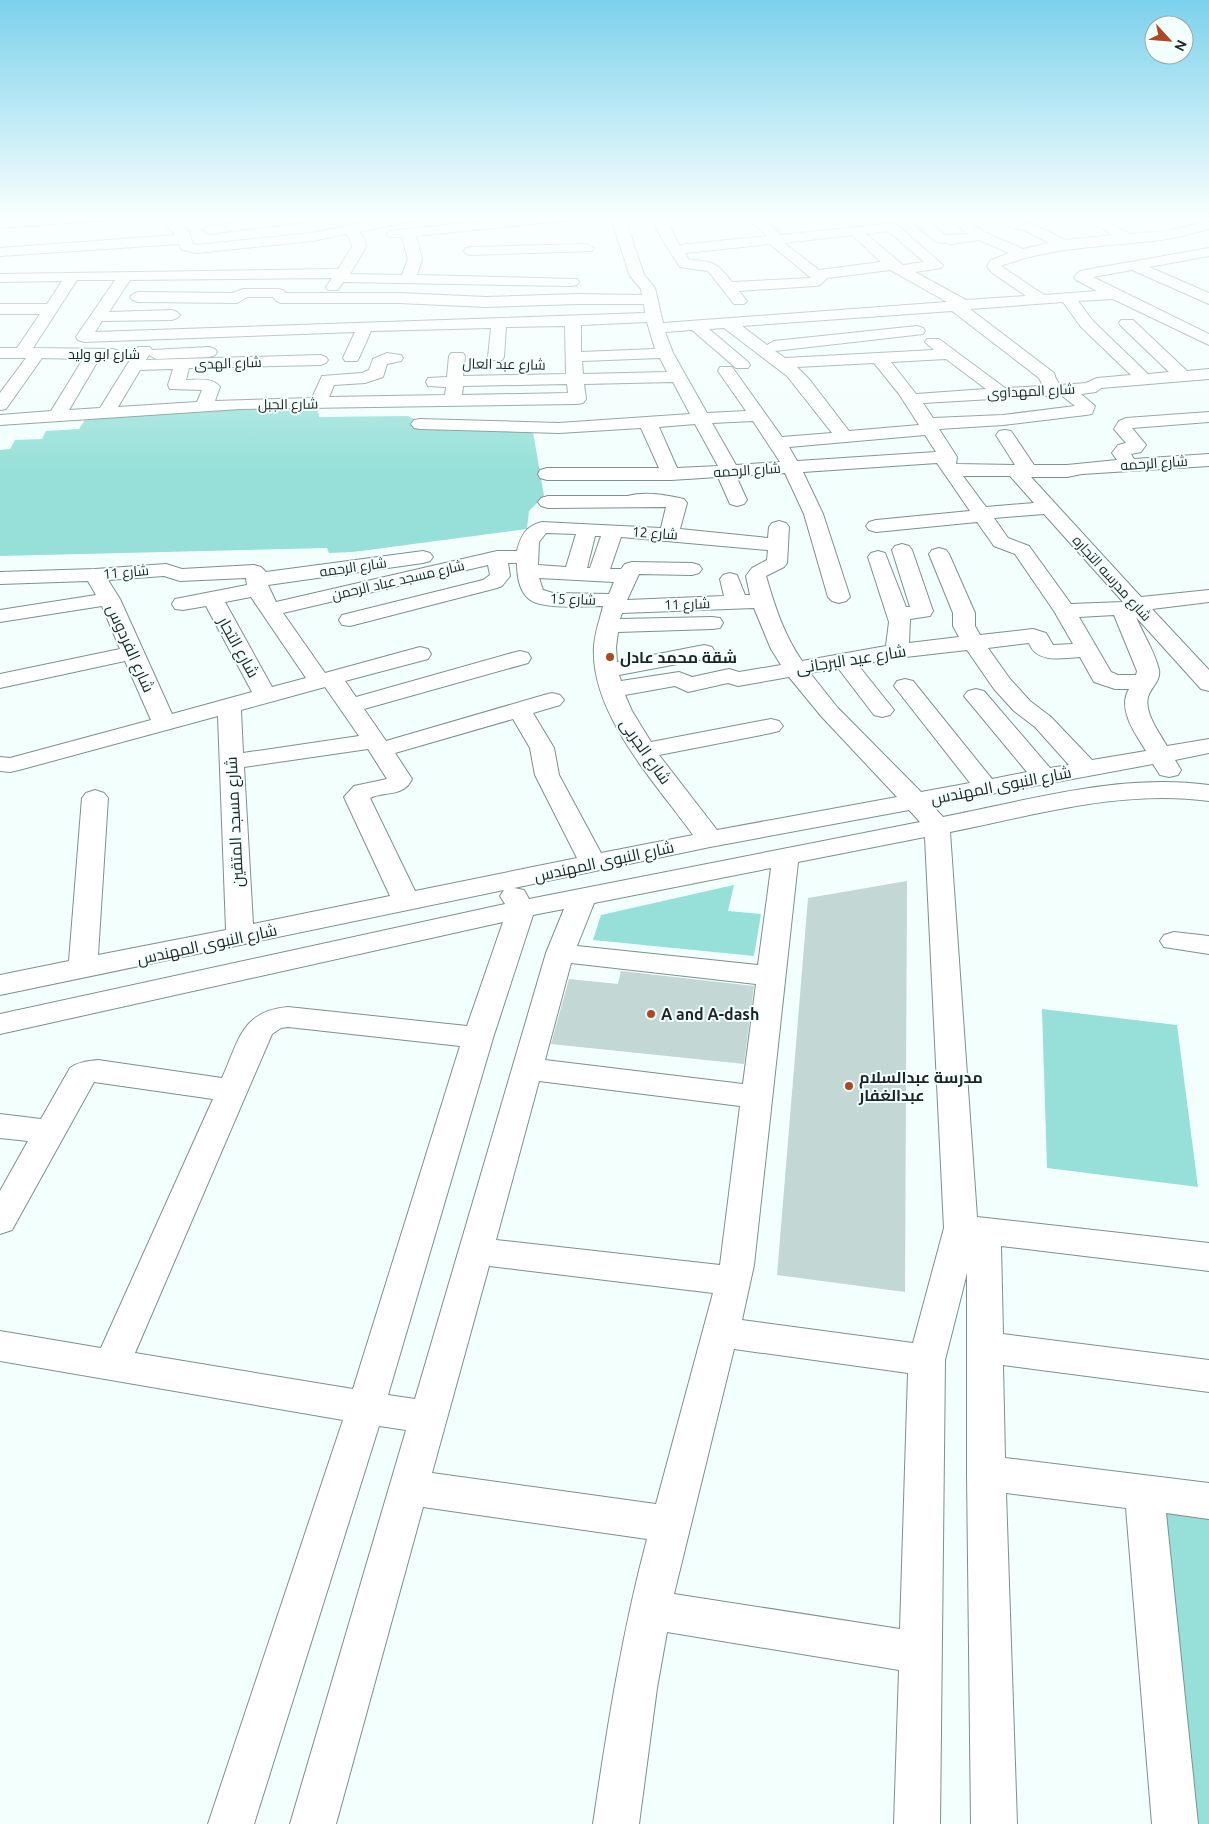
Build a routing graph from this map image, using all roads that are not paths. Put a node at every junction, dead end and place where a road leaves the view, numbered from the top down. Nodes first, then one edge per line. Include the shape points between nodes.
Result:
1 (57, 300) edge
2 (105, 300) edge
3 (300, 300) edge
4 (327, 300) edge
5 (377, 300) edge
6 (453, 300) edge
7 (535, 300) edge
8 (538, 300) edge
9 (650, 300) edge
10 (738, 300) edge
11 (802, 300) edge
12 (951, 300) edge
13 (1040, 300) edge
14 (1069, 300) edge
15 (1126, 300) edge
16 (325, 303) junction
17 (961, 306) junction
18 (0, 309) edge
19 (51, 309) junction
20 (275, 310) dead end
21 (889, 311) junction
22 (247, 312) dead end
23 (218, 313) dead end
24 (190, 314) dead end
25 (845, 314) junction
26 (161, 315) junction
27 (814, 316) junction
28 (96, 317) junction
29 (786, 318) junction
30 (573, 320) junction
31 (754, 321) junction
32 (1209, 321) edge
33 (534, 322) junction
34 (499, 323) junction
35 (654, 323) junction
36 (728, 323) junction
37 (1126, 323) dead end
38 (696, 325) junction
39 (366, 326) junction
40 (1181, 327) junction
41 (315, 328) junction
42 (244, 331) junction
43 (917, 331) junction
44 (151, 335) junction
45 (871, 336) junction
46 (1209, 340) edge
47 (819, 341) junction
48 (404, 344) junction
49 (1, 345) edge
50 (237, 347) dead end
51 (760, 347) junction
52 (209, 352) dead end
53 (665, 353) junction
54 (30, 354) junction
55 (94, 354) junction
56 (949, 354) junction
57 (886, 357) junction
58 (351, 358) dead end
59 (845, 359) junction
60 (139, 360) junction
61 (320, 360) dead end
62 (279, 361) junction
63 (299, 361) junction
64 (486, 361) junction
65 (781, 363) junction
66 (182, 365) junction
67 (574, 367) junction
68 (1209, 374) edge
69 (1183, 376) junction
70 (678, 377) junction
71 (1144, 379) junction
72 (454, 381) junction
73 (434, 382) dead end
74 (246, 385) dead end
75 (1060, 390) junction
76 (1030, 391) junction
77 (1001, 393) junction
78 (576, 398) junction
79 (910, 399) junction
80 (453, 401) junction
81 (240, 404) junction
82 (264, 404) junction
83 (318, 404) junction
84 (0, 405) edge
85 (204, 406) junction
86 (1042, 410) junction
87 (105, 414) junction
88 (758, 415) junction
89 (57, 417) junction
90 (1209, 417) edge
91 (702, 419) junction
92 (0, 420) edge
93 (648, 423) junction
94 (420, 424) dead end
95 (450, 425) junction
96 (579, 427) junction
97 (1006, 435) junction
98 (844, 437) junction
99 (987, 438) dead end
100 (777, 443) junction
101 (942, 444) junction
102 (1209, 460) edge
103 (1129, 465) junction
104 (791, 467) junction
105 (728, 472) junction
106 (1022, 472) junction
107 (547, 474) dead end
108 (636, 474) junction
109 (671, 474) junction
110 (737, 500) dead end
111 (635, 501) junction
112 (548, 502) dead end
113 (1049, 508) junction
114 (982, 515) junction
115 (728, 522) dead end
116 (671, 526) junction
117 (876, 526) dead end
118 (587, 529) junction
119 (789, 529) junction
120 (623, 531) junction
121 (902, 550) dead end
122 (488, 552) junction
123 (939, 554) dead end
124 (878, 557) dead end
125 (526, 564) junction
126 (692, 569) dead end
127 (574, 574) junction
128 (95, 575) junction
129 (598, 575) junction
130 (627, 576) junction
131 (0, 578) edge
132 (256, 578) junction
133 (730, 579) dead end
134 (396, 580) junction
135 (336, 594) junction
136 (839, 596) dead end
137 (1209, 596) edge
138 (212, 598) junction
139 (109, 599) junction
140 (761, 601) junction
141 (736, 602) junction
142 (183, 604) dead end
143 (1132, 607) junction
144 (270, 610) junction
145 (416, 611) junction
146 (612, 611) junction
147 (1066, 611) junction
148 (898, 613) junction
149 (0, 616) edge
150 (712, 623) dead end
151 (974, 644) junction
152 (1087, 650) junction
153 (897, 651) junction
154 (704, 652) dead end
155 (133, 653) junction
156 (420, 654) dead end
157 (520, 658) dead end
158 (843, 660) junction
159 (794, 669) junction
160 (325, 680) junction
161 (0, 681) edge
162 (608, 681) junction
163 (1146, 682) junction
164 (1209, 684) edge
165 (905, 686) dead end
166 (266, 696) junction
167 (976, 696) dead end
168 (552, 700) dead end
169 (228, 706) junction
170 (350, 706) junction
171 (519, 709) junction
172 (882, 710) dead end
173 (164, 723) junction
174 (771, 726) dead end
175 (377, 746) junction
176 (1209, 746) edge
177 (644, 751) junction
178 (1161, 755) junction
179 (231, 762) junction
180 (0, 764) edge
181 (1086, 769) junction
182 (1043, 776) junction
183 (985, 786) junction
184 (1180, 788) junction
185 (1209, 793) edge
186 (95, 798) dead end
187 (917, 801) junction
188 (937, 826) junction
189 (710, 839) junction
190 (785, 858) junction
191 (593, 863) junction
192 (514, 895) junction
193 (582, 899) junction
194 (406, 902) junction
195 (240, 937) junction
196 (1174, 941) dead end
197 (1209, 945) edge
198 (560, 953) junction
199 (83, 969) junction
200 (771, 976) junction
201 (0, 986) edge
202 (0, 1024) edge
203 (478, 1038) junction
204 (527, 1069) junction
205 (232, 1091) junction
206 (758, 1097) junction
207 (0, 1126) edge
208 (50, 1132) junction
209 (0, 1222) edge
210 (973, 1229) junction
211 (475, 1251) junction
212 (1209, 1257) edge
213 (734, 1282) junction
214 (720, 1332) junction
215 (0, 1346) edge
216 (985, 1347) junction
217 (927, 1360) junction
218 (112, 1365) junction
219 (1209, 1376) edge
220 (366, 1408) junction
221 (428, 1418) junction
222 (986, 1473) junction
223 (408, 1487) junction
224 (1144, 1492) junction
225 (1209, 1501) edge
226 (671, 1524) junction
227 (650, 1610) junction
228 (920, 1654) junction
229 (231, 1824) edge
230 (313, 1824) edge
231 (616, 1824) edge
232 (917, 1824) edge
233 (994, 1824) edge
234 (1175, 1824) edge

1 - 19 street
2 - 28 street
3 - 16 street
4 - 16 street
5 - 16 street
6 - 7 street
8 - 33 street
9 - 35 street
10 - 31 street
11 - 27 street
12 - 17 street
13 - 17 street
14 - 71 street via 1086,324
15 - 40 street
16 - 20 street
16 - 41 street
17 - 21 street
17 - 75 street
18 - 19 street
19 - 54 street
21 - 25 street
21 - 43 street
22 - 23 street
24 - 26 street
25 - 27 street
25 - 45 street
26 - 28 street
26 - 44 street
27 - 29 street
28 - 44 street via 83,336
29 - 31 street
29 - 47 street
30 - 33 street
30 - 35 street
30 - 67 street
31 - 36 street
32 - 40 street
33 - 34 street
34 - 48 street
34 - 64 street
35 - 38 street
35 - 53 street
36 - 38 street
36 - 51 street
37 - 69 street
38 - 88 street via 734,368
39 - 41 street
39 - 48 street
39 - 58 street
40 - 46 street
41 - 42 street
41 - 63 street
42 - 44 street
42 - 50 street
43 - 45 street
43 - 56 street
44 - 60 street
45 - 47 street
45 - 57 street
47 - 51 street
47 - 59 street
48 - 83 street via 379,362 377,373 371,377 328,380
49 - 54 street, شارع ابو وليد
51 - 65 street
52 - 60 street, شارع ابو وليد
53 - 67 street
53 - 70 street
54 - 55 street, شارع ابو وليد
54 - 84 street
55 - 60 street, شارع ابو وليد
55 - 89 street
56 - 57 street
56 - 77 street
57 - 59 street
57 - 79 street
59 - 65 street
60 - 66 street, شارع الهدى
60 - 87 street
61 - 63 street, شارع الهدى
62 - 63 street, شارع الهدى
62 - 66 street, شارع الهدى
62 - 82 street
64 - 67 street, شارع عبد العال
64 - 72 street, شارع عبد العال via 452,361
65 - 98 street via 803,383
66 - 85 street via 176,385 212,387
67 - 70 street
67 - 72 street
67 - 78 street
68 - 69 street, شارع المهداوى
69 - 71 street, شارع المهداوى
70 - 91 street
71 - 75 street, شارع المهداوى
72 - 73 street
72 - 80 street
74 - 81 street
75 - 76 street, شارع المهداوى
75 - 86 street via 1086,406 1086,410
76 - 77 street, شارع المهداوى
76 - 86 street
77 - 79 street, شارع المهداوى
78 - 80 street, شارع الجبل
78 - 96 street
79 - 101 street
80 - 83 street, شارع الجبل
80 - 95 street
81 - 82 street, شارع الجبل
81 - 85 street, شارع الجبل
82 - 83 street, شارع الجبل
85 - 87 street, شارع الجبل
86 - 97 street via 1053,429
86 - 101 street
87 - 89 street, شارع الجبل
88 - 91 street
88 - 100 street
89 - 92 street, شارع الجبل
90 - 103 street via 1125,425 1122,429 1137,445 1121,452
91 - 93 street
91 - 105 street
93 - 96 street
93 - 109 street
94 - 95 street
95 - 96 street
97 - 99 street
97 - 106 street, شارع مدرسه التجاره
98 - 100 street
98 - 101 street
100 - 104 street
101 - 104 street, شارع الرحمه
101 - 106 street, شارع الرحمه
101 - 114 street
102 - 103 street, شارع الرحمه
103 - 106 street, شارع الرحمه
104 - 105 street, شارع الرحمه
104 - 119 street via 802,488
105 - 109 street, شارع الرحمه
105 - 110 street
106 - 113 street, شارع مدرسه التجاره
107 - 108 street, شارع الرحمه
108 - 109 street, شارع الرحمه
108 - 111 street
111 - 112 street
111 - 116 street via 676,503
111 - 120 street via 637,505
113 - 114 street
113 - 143 street, شارع مدرسه التجاره
114 - 117 street
114 - 147 street via 1003,544 1022,550
115 - 116 street
116 - 119 street, شارع 12
116 - 120 street, شارع 12
118 - 120 street, شارع 12
118 - 125 street, شارع 12 via 552,526 537,529
118 - 127 street
119 - 136 street
119 - 140 street via 777,563 756,576
120 - 129 street
121 - 148 street via 922,611
122 - 125 street, شارع مسجد عباد الرحمن
122 - 132 street, شارع الرحمه
122 - 134 street, شارع مسجد عباد الرحمن
122 - 145 street via 500,576 495,582
123 - 151 street via 964,613 964,626
124 - 148 street
125 - 127 street, شارع مسجد عباد الرحمن
125 - 146 street, شارع 15 via 534,593
126 - 130 street via 635,567
127 - 129 street, شارع مسجد عباد الرحمن
128 - 131 street, شارع 11
128 - 132 street, شارع 11 via 166,570 180,575
128 - 139 street, شارع الفردوس
129 - 130 street, شارع مسجد عباد الرحمن
130 - 146 street, شارع الجربى
132 - 138 street
132 - 144 street
133 - 141 street
134 - 135 street, شارع مسجد عباد الرحمن
134 - 145 street
135 - 144 street, شارع مسجد عباد الرحمن
135 - 145 street via 354,627
137 - 143 street
138 - 142 street
138 - 166 street, شارع التجار
139 - 149 street
139 - 155 street, شارع الفردوس
140 - 141 street, شارع 11
140 - 159 street
141 - 146 street, شارع 11
143 - 147 street
143 - 163 street via 1146,666
143 - 164 street, شارع مدرسه التجاره
144 - 160 street
146 - 150 street
146 - 162 street, شارع الجربى via 604,648
147 - 152 street
148 - 153 street
151 - 152 street, شارع عيد البرجانى via 1033,636 1049,652
151 - 153 street, شارع عيد البرجانى
151 - 181 street via 1002,684
152 - 163 street via 1105,679
153 - 158 street, شارع عيد البرجانى
154 - 162 street
155 - 161 street
155 - 173 street, شارع الفردوس
156 - 160 street
157 - 170 street
158 - 159 street, شارع عيد البرجانى
158 - 172 street
159 - 162 street, شارع عيد البرجانى via 738,679 729,676 689,685 679,679
159 - 187 street via 819,700
160 - 166 street
160 - 170 street
162 - 177 street, شارع الجربى via 622,717
163 - 178 street via 1138,692 1136,703
165 - 183 street
166 - 169 street
167 - 182 street
168 - 171 street
169 - 173 street
169 - 179 street, شارع مسجد المتقين
170 - 175 street
171 - 175 street
171 - 191 street via 542,748 547,775
173 - 180 street via 10,765
174 - 177 street
175 - 179 street
175 - 194 street via 400,781 363,791 357,797
176 - 178 street, شارع النبوى المهندس
177 - 189 street, شارع الجربى
178 - 181 street, شارع النبوى المهندس
178 - 184 street
179 - 195 street, شارع مسجد المتقين
181 - 182 street, شارع النبوى المهندس
182 - 183 street, شارع النبوى المهندس
183 - 187 street, شارع النبوى المهندس
184 - 185 street, شارع النبوى المهندس
184 - 188 street, شارع النبوى المهندس via 1100,794
186 - 199 street
187 - 188 street
187 - 189 street, شارع النبوى المهندس
188 - 190 street, شارع النبوى المهندس
188 - 210 street
189 - 191 street, شارع النبوى المهندس
190 - 193 street, شارع النبوى المهندس
190 - 200 street
191 - 192 street, شارع النبوى المهندس
192 - 193 street, شارع النبوى المهندس
192 - 194 street, شارع النبوى المهندس
192 - 202 street, شارع النبوى المهندس
192 - 203 street
193 - 198 street
194 - 195 street, شارع النبوى المهندس
195 - 199 street, شارع النبوى المهندس
196 - 197 street
198 - 200 street
198 - 204 street
199 - 201 street, شارع النبوى المهندس
200 - 206 street
203 - 205 street via 276,1018 259,1030
203 - 220 street
204 - 206 street
204 - 211 street
205 - 208 street via 91,1071 81,1076
205 - 218 street
206 - 213 street
207 - 208 street
208 - 209 street
210 - 212 street
210 - 216 street
210 - 217 street
211 - 213 street
211 - 221 street
213 - 214 street
214 - 217 street
214 - 226 street
215 - 218 street
216 - 219 street
216 - 222 street
217 - 228 street
218 - 220 street
220 - 221 street
220 - 229 street
221 - 223 street
222 - 224 street
222 - 233 street
223 - 226 street
223 - 230 street
224 - 225 street
224 - 234 street
226 - 227 street
227 - 228 street
227 - 231 street via 635,1688
228 - 232 street

